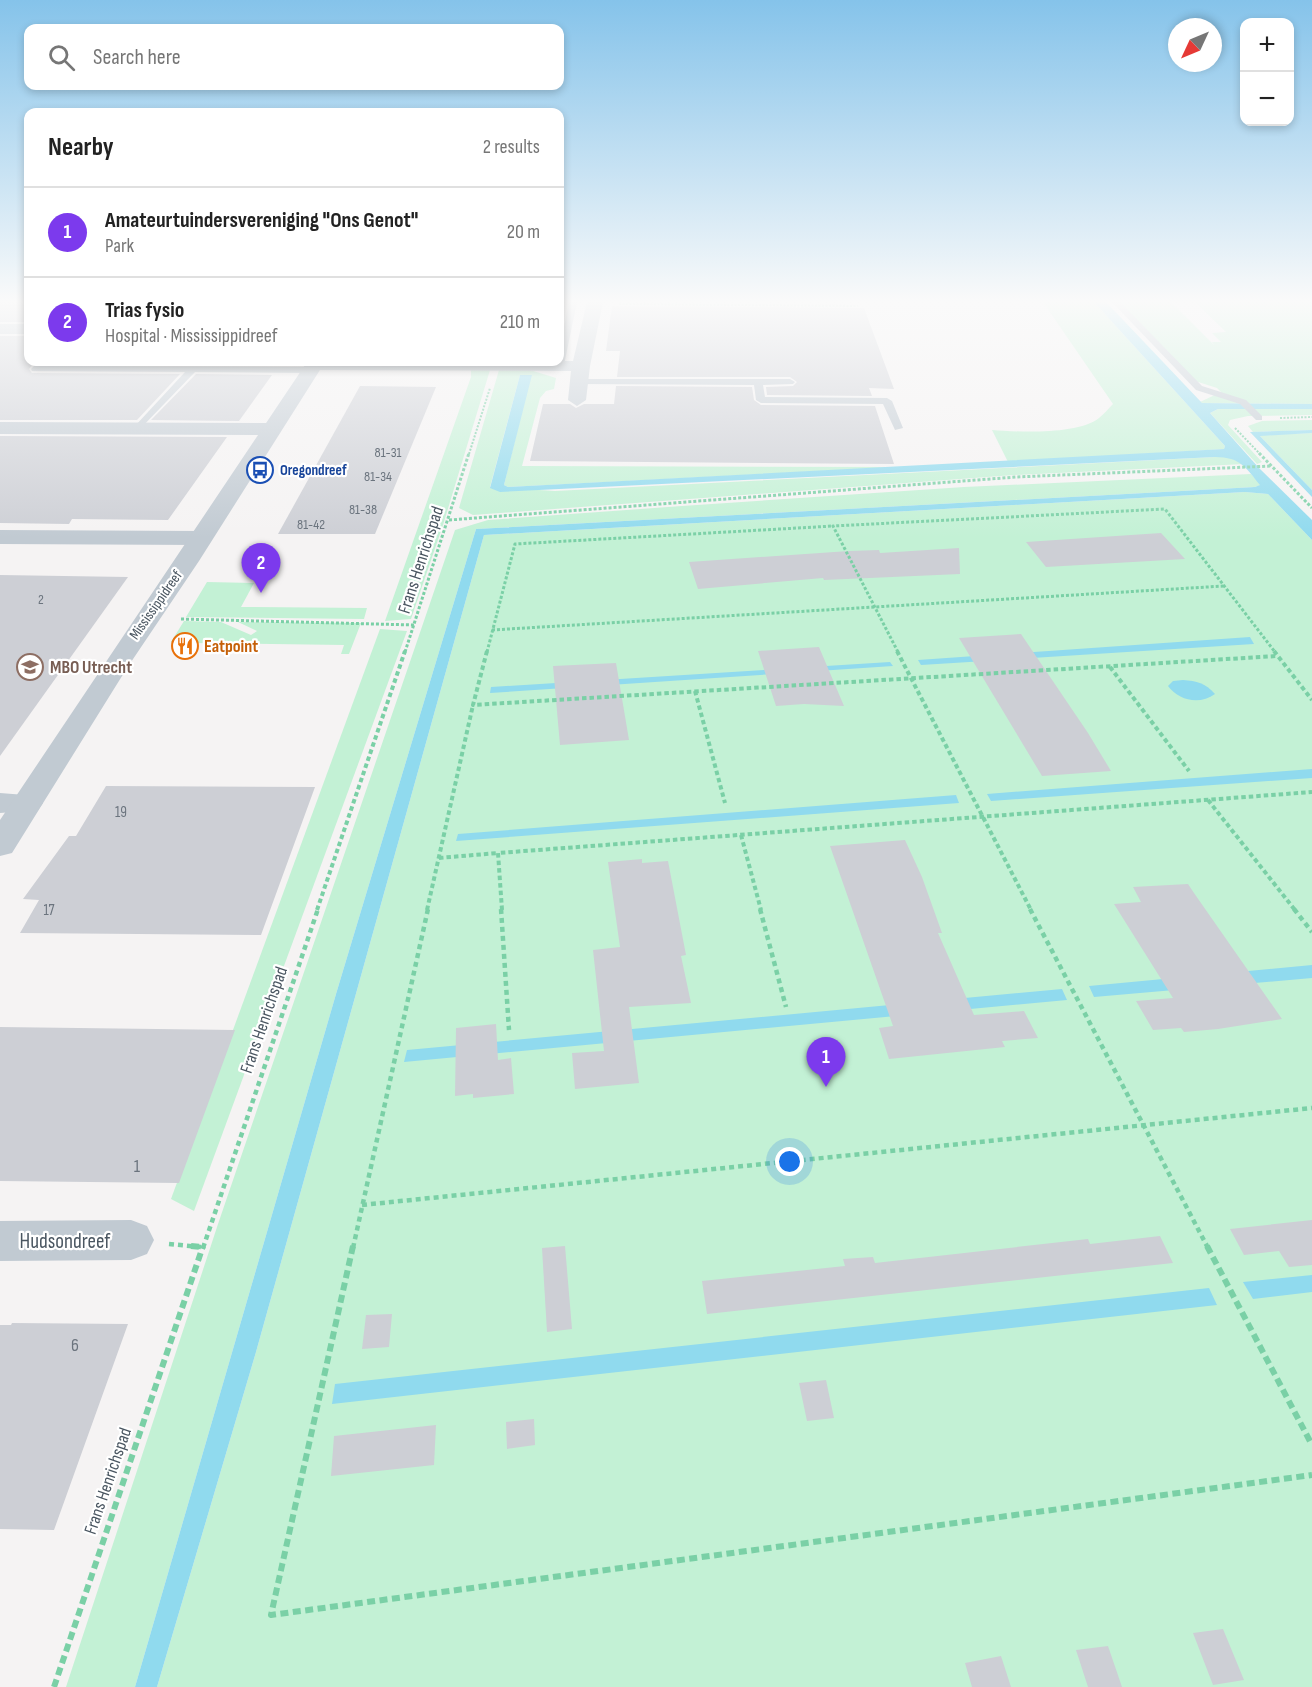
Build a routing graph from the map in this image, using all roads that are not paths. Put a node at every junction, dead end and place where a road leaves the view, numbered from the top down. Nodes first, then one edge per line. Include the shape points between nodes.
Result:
1 (182, 381) edge
2 (303, 381) edge
3 (1192, 381) edge
4 (579, 382) edge
5 (758, 382) junction
6 (790, 382) dead end
7 (1256, 414) road end
8 (0, 428) edge
9 (138, 428) junction
10 (898, 428) dead end
11 (270, 429) junction
12 (0, 537) edge
13 (200, 538) junction
14 (14, 803) edge
15 (0, 845) edge
16 (131, 1240) dead end
17 (0, 1241) edge

1 - 9 lane
2 - 11 street, Mississippidreef
3 - 7 lane via 1199,388 1244,402
4 - 5 lane
5 - 6 lane
5 - 10 lane via 761,400 887,401
8 - 9 street
9 - 11 street
11 - 13 street, Mississippidreef
12 - 13 street
13 - 14 street, Mississippidreef
14 - 15 street, Mississippidreef
16 - 17 street, Hudsondreef

